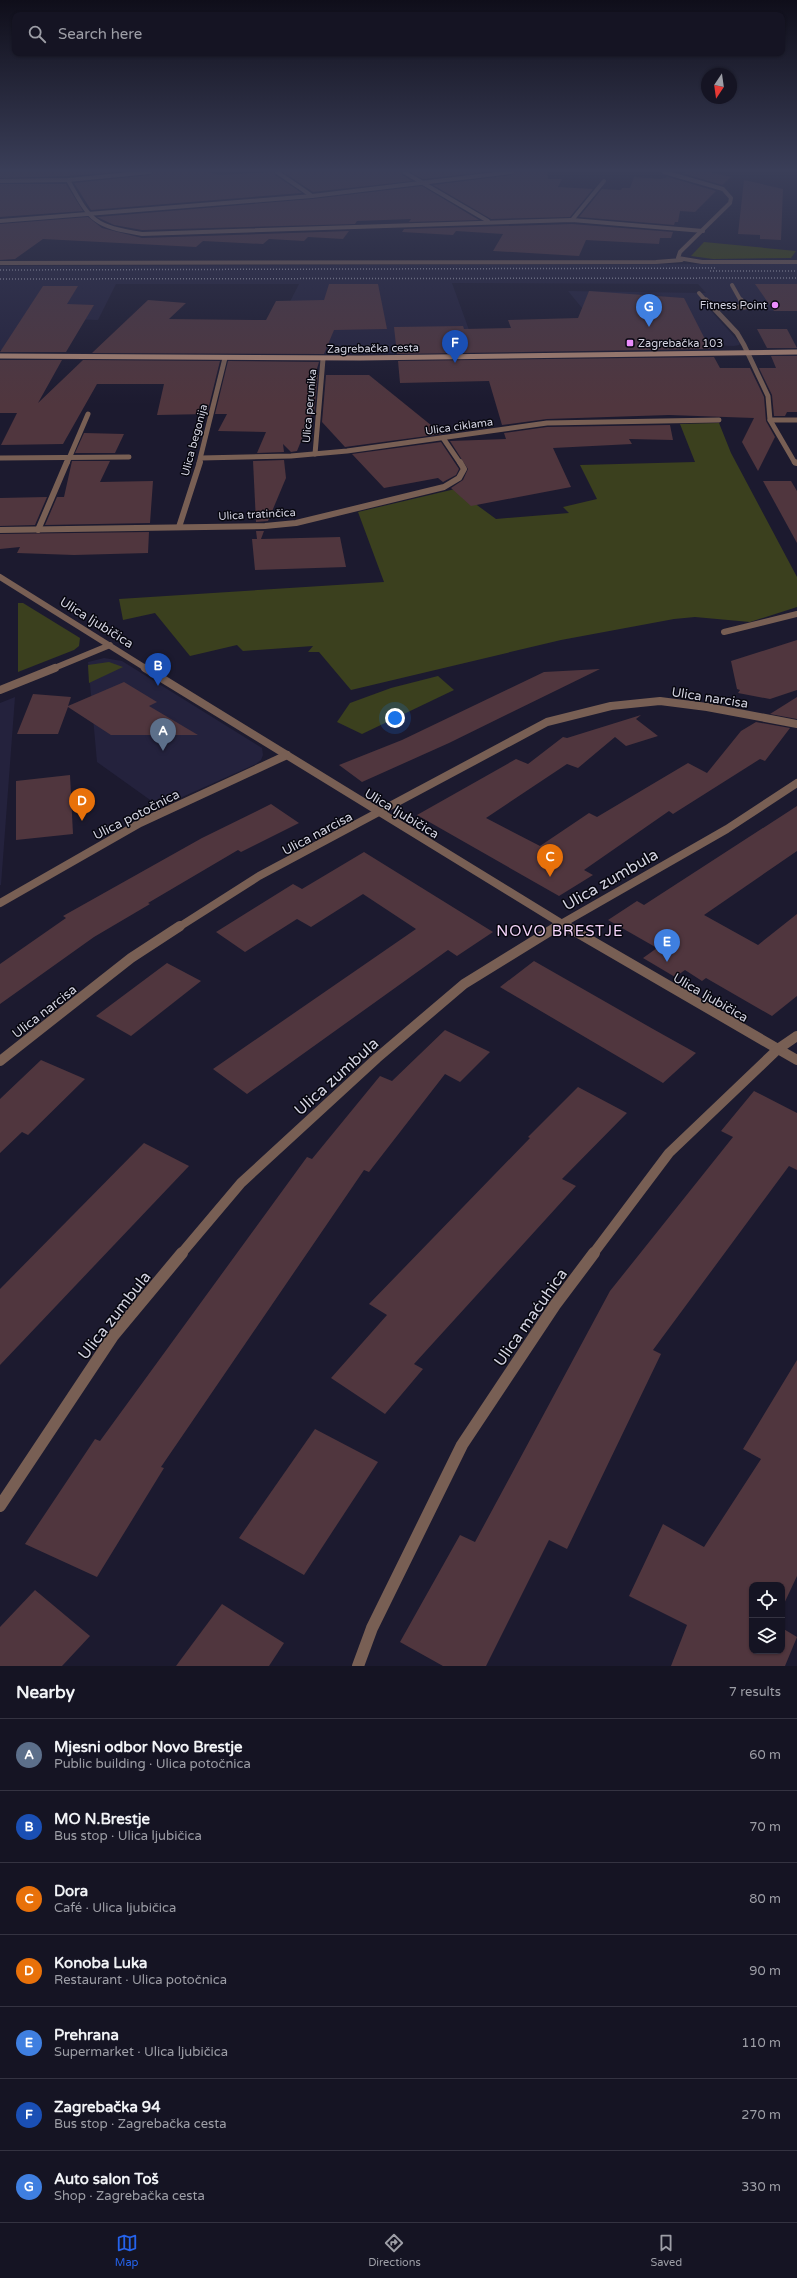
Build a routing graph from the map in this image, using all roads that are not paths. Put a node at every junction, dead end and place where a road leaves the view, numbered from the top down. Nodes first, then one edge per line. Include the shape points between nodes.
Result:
1 (682, 250) edge
2 (682, 260) junction
3 (797, 262) edge
4 (0, 263) edge
5 (732, 286) dead end
6 (699, 293) dead end
7 (711, 307) junction
8 (746, 352) junction
9 (797, 352) edge
10 (0, 356) edge
11 (225, 358) junction
12 (323, 358) junction
13 (88, 414) dead end
14 (719, 420) dead end
15 (770, 420) junction
16 (797, 420) edge
17 (443, 438) junction
18 (315, 454) junction
19 (69, 457) junction
20 (129, 457) dead end
21 (0, 458) edge
22 (201, 458) junction
23 (797, 463) edge
24 (179, 527) junction
25 (0, 530) edge
26 (38, 530) junction
27 (0, 577) edge
28 (797, 614) edge
29 (724, 632) dead end
30 (110, 645) junction
31 (0, 690) edge
32 (797, 724) edge
33 (286, 755) junction
34 (797, 783) edge
35 (379, 813) junction
36 (0, 903) edge
37 (562, 924) junction
38 (797, 1036) edge
39 (778, 1049) junction
40 (797, 1060) edge
41 (0, 1061) edge
42 (0, 1506) edge
43 (358, 1666) edge

1 - 2 street via 678,258
2 - 3 street
2 - 4 street
5 - 7 street via 745,307
6 - 7 street
7 - 8 street via 737,333
8 - 9 main road, Zagrebačka cesta
8 - 12 main road, Zagrebačka cesta
8 - 15 street via 768,396
10 - 11 main road, Zagrebačka cesta
11 - 12 main road, Zagrebačka cesta
11 - 22 street, Ulica begonija
12 - 18 street, Ulica perunika
13 - 19 street
14 - 17 street, Ulica ciklama via 547,423
15 - 16 street
15 - 23 street
17 - 18 street, Ulica ciklama
17 - 24 street, Ulica tratinčica via 464,469 460,478 444,487 296,523
18 - 22 street, Ulica ciklama
19 - 20 street
19 - 21 street
19 - 26 street
22 - 24 street, Ulica begonija
24 - 26 street, Ulica tratinčica
25 - 26 street, Ulica tratinčica
27 - 30 street, Ulica ljubičica
28 - 29 street
30 - 31 street
30 - 33 street, Ulica ljubičica
32 - 35 street, Ulica narcisa via 676,702 630,703 595,708 547,722
33 - 35 street, Ulica ljubičica
33 - 36 street, Ulica potočnica via 140,823
34 - 37 street, Ulica zumbula via 727,829
35 - 37 street, Ulica ljubičica
35 - 41 street, Ulica narcisa via 259,876 131,958
37 - 39 street, Ulica ljubičica
37 - 42 street, Ulica zumbula via 464,984 377,1058 241,1183 113,1336
38 - 39 street, Ulica maćuhica
39 - 40 street, Ulica ljubičica
39 - 43 street, Ulica maćuhica via 670,1153 555,1305 462,1445 372,1628

